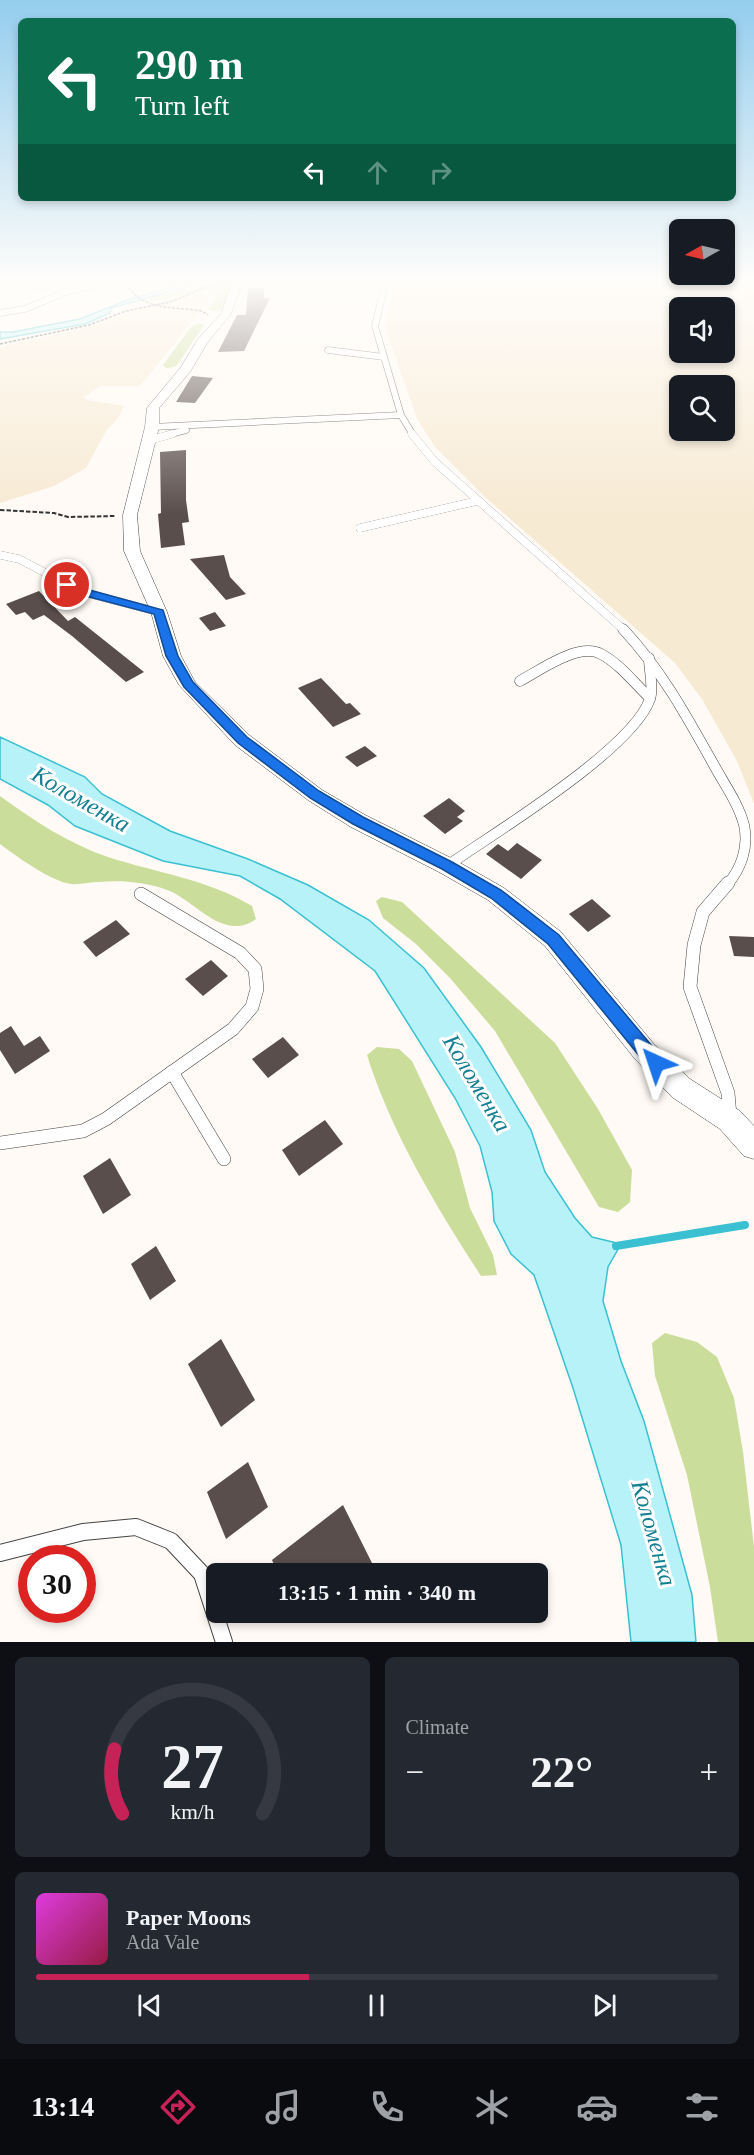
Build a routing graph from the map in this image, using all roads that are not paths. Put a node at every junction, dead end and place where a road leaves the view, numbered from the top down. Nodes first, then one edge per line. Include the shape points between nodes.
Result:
1 (191, 361) edge
2 (385, 361) edge
3 (401, 415) junction
4 (203, 425) junction
5 (149, 434) junction
6 (477, 501) junction
7 (360, 528) dead end
8 (0, 555) edge
9 (159, 612) junction
10 (649, 657) junction
11 (520, 681) dead end
12 (650, 698) junction
13 (447, 866) junction
14 (141, 894) dead end
15 (172, 1072) junction
16 (730, 1120) junction
17 (0, 1143) edge
18 (754, 1146) edge
19 (224, 1159) dead end
20 (0, 1553) edge
21 (224, 1642) edge

1 - 5 street via 153,408
2 - 3 lane
3 - 4 lane
3 - 6 lane via 435,462
4 - 5 lane
4 - 5 lane
5 - 9 street via 130,515 132,551
6 - 7 lane
6 - 10 lane via 621,627
8 - 9 lane via 19,559 82,592
9 - 13 street via 172,656 189,685 242,740 315,795
10 - 12 lane
10 - 16 lane via 674,694 744,826 744,853 738,872 703,912 694,945 690,987 728,1093
11 - 12 lane via 577,652 588,651 600,653
12 - 13 lane via 640,719 599,759
13 - 16 street via 496,894 553,939 644,1051 681,1088
14 - 15 lane via 240,953 255,969 257,989 252,1007 233,1029
15 - 17 lane via 83,1131
15 - 19 lane
16 - 18 street
20 - 21 lane via 83,1532 136,1527 171,1541 202,1574

